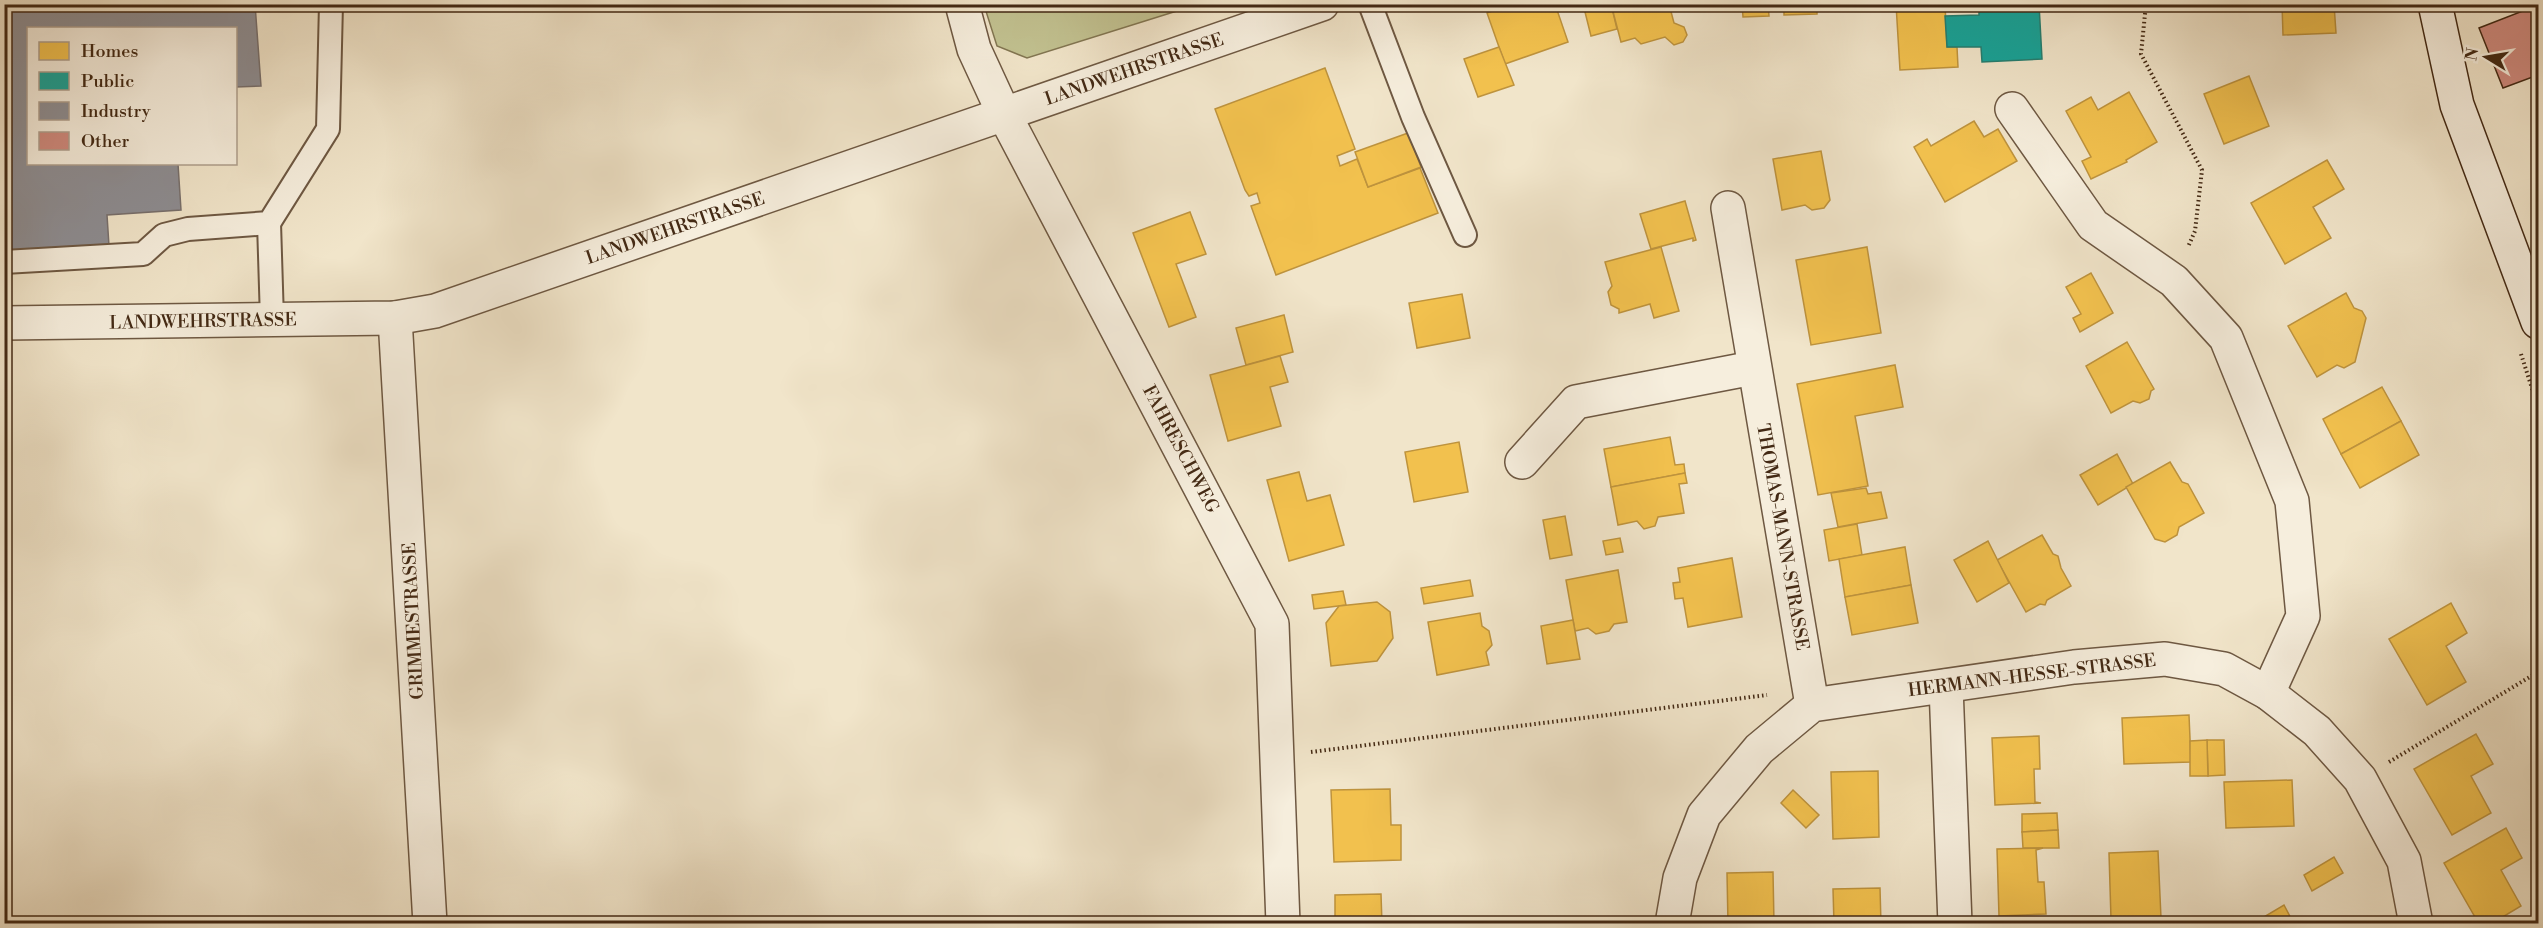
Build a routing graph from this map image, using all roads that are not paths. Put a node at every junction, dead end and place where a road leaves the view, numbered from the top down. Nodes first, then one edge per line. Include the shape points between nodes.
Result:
1 (331, 4) edge
2 (962, 4) edge
3 (1322, 4) edge
4 (1370, 4) edge
5 (2435, 4) edge
6 (2012, 109) dead end
7 (1004, 114) junction
8 (1728, 208) dead end
9 (269, 223) junction
10 (1465, 235) dead end
11 (4, 262) edge
12 (395, 318) junction
13 (272, 320) junction
14 (2538, 322) edge
15 (4, 323) edge
16 (1754, 368) junction
17 (1522, 462) dead end
18 (1946, 686) junction
19 (2268, 693) junction
20 (1812, 705) junction
21 (430, 924) edge
22 (1282, 924) edge
23 (1671, 924) edge
24 (1955, 924) edge
25 (2416, 924) edge

1 - 9 lane via 328,129
2 - 7 street, FAHRESCHWEG via 974,49
3 - 7 street, LANDWEHRSTRASSE
4 - 10 lane via 1413,117
5 - 14 street via 2457,105
6 - 19 street via 2093,225 2175,281 2226,338 2292,501 2303,616
7 - 12 street, LANDWEHRSTRASSE via 435,312
7 - 22 street, FAHRESCHWEG via 1272,624
8 - 16 street, THOMAS-MANN-STRASSE
9 - 11 lane via 164,235 143,254
9 - 13 lane
12 - 13 street, LANDWEHRSTRASSE
12 - 21 street, GRIMMESTRASSE
13 - 15 street, LANDWEHRSTRASSE
16 - 17 street via 1576,402
16 - 20 street, THOMAS-MANN-STRASSE
18 - 19 street, HERMANN-HESSE-STRASSE via 2074,667 2165,659 2224,669
18 - 20 street, HERMANN-HESSE-STRASSE
18 - 24 street
19 - 25 street, HERMANN-HESSE-STRASSE via 2317,731 2360,779 2404,861
20 - 23 street via 1759,749 1704,815 1680,878

